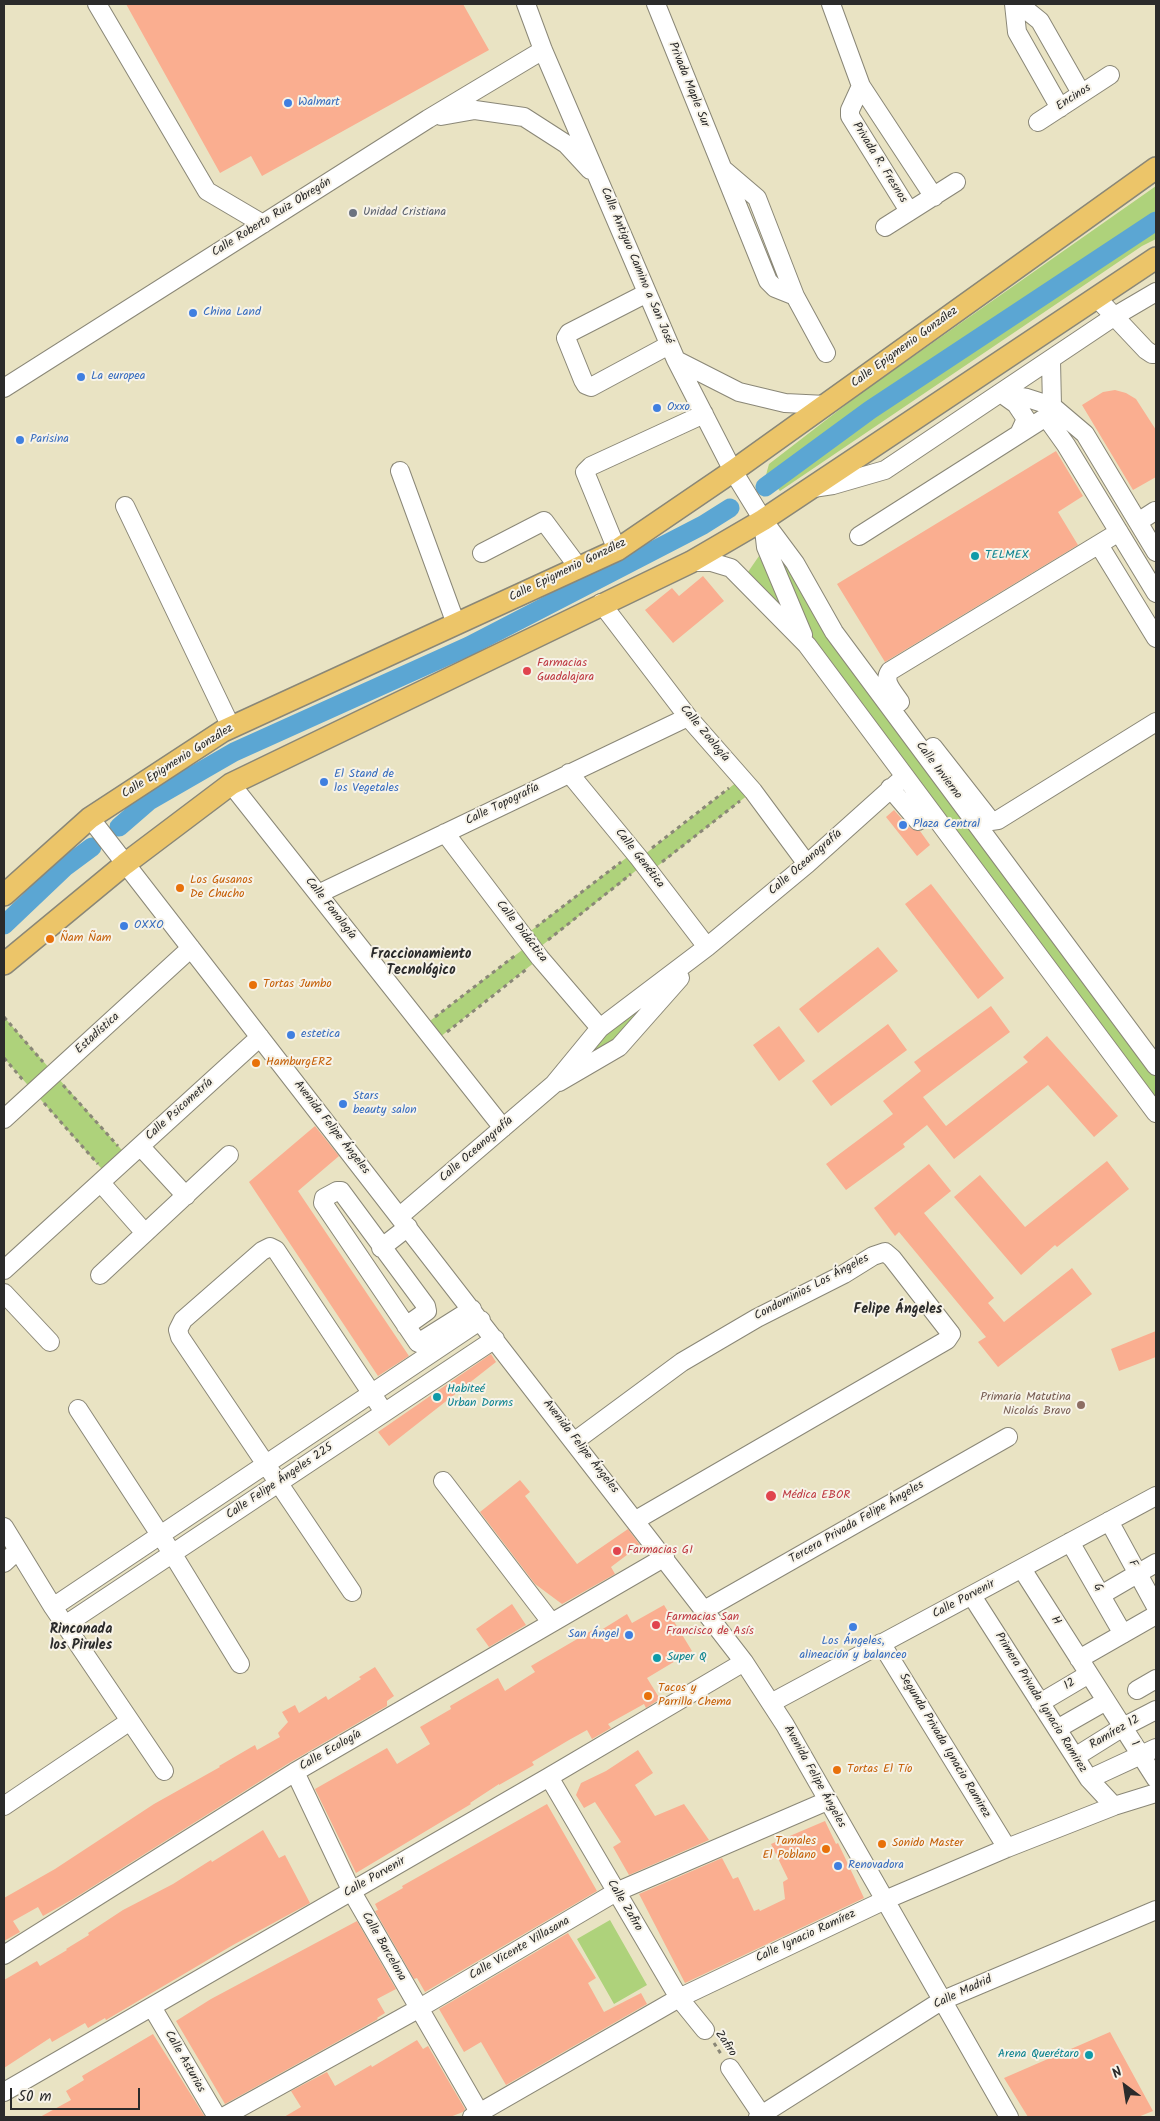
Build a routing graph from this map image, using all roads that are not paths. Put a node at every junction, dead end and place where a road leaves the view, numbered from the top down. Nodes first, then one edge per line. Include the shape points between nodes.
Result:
1 (97, 4) edge
2 (526, 4) edge
3 (656, 4) edge
4 (831, 4) edge
5 (1014, 4) edge
6 (1019, 4) edge
7 (543, 50) junction
8 (1110, 75) dead end
9 (861, 86) junction
10 (1081, 93) junction
11 (1060, 108) junction
12 (428, 119) junction
13 (1038, 122) dead end
14 (1156, 168) edge
15 (598, 178) junction
16 (956, 182) dead end
17 (934, 197) junction
18 (909, 212) junction
19 (263, 224) junction
20 (884, 227) dead end
21 (1156, 258) edge
22 (647, 292) junction
23 (1156, 292) edge
24 (1096, 297) junction
25 (1115, 316) junction
26 (673, 352) junction
27 (826, 353) dead end
28 (1156, 354) edge
29 (1051, 361) junction
30 (4, 388) edge
31 (1001, 394) junction
32 (826, 405) junction
33 (1049, 411) junction
34 (704, 414) junction
35 (1020, 432) junction
36 (400, 471) dead end
37 (735, 474) junction
38 (810, 489) junction
39 (125, 506) dead end
40 (1156, 512) edge
41 (762, 517) junction
42 (1138, 522) junction
43 (1119, 532) junction
44 (859, 536) dead end
45 (1099, 545) junction
46 (617, 550) junction
47 (1156, 552) edge
48 (482, 553) dead end
49 (691, 562) junction
50 (578, 568) junction
51 (1156, 593) edge
52 (602, 603) junction
53 (1151, 618) edge
54 (456, 624) junction
55 (1156, 638) edge
56 (807, 645) junction
57 (688, 717) junction
58 (1156, 722) edge
59 (231, 727) junction
60 (569, 774) junction
61 (897, 782) junction
62 (231, 784) junction
63 (90, 818) junction
64 (918, 821) dead end
65 (445, 833) junction
66 (125, 864) junction
67 (807, 864) junction
68 (318, 894) junction
69 (4, 895) edge
70 (707, 947) junction
71 (191, 948) junction
72 (4, 964) edge
73 (600, 1028) junction
74 (260, 1037) junction
75 (1156, 1066) edge
76 (554, 1084) junction
77 (1156, 1113) edge
78 (4, 1119) edge
79 (503, 1128) junction
80 (134, 1152) junction
81 (229, 1155) dead end
82 (104, 1179) junction
83 (186, 1196) junction
84 (404, 1221) junction
85 (145, 1233) junction
86 (381, 1248) junction
87 (4, 1270) edge
88 (100, 1275) dead end
89 (4, 1293) edge
90 (476, 1314) junction
91 (406, 1326) junction
92 (495, 1339) junction
93 (50, 1342) dead end
94 (372, 1394) junction
95 (78, 1409) dead end
96 (384, 1412) junction
97 (1008, 1436) dead end
98 (575, 1441) junction
99 (267, 1464) junction
100 (443, 1480) dead end
101 (279, 1482) junction
102 (1154, 1502) edge
103 (636, 1520) junction
104 (1108, 1522) junction
105 (4, 1527) edge
106 (160, 1535) junction
107 (1070, 1542) junction
108 (18, 1550) junction
109 (172, 1553) junction
110 (665, 1557) junction
111 (4, 1563) edge
112 (1156, 1563) edge
113 (1022, 1568) junction
114 (1138, 1574) junction
115 (352, 1592) dead end
116 (1101, 1595) junction
117 (972, 1596) junction
118 (53, 1607) junction
119 (1156, 1607) edge
120 (706, 1609) junction
121 (1156, 1615) edge
122 (551, 1622) junction
123 (65, 1625) junction
124 (1123, 1634) junction
125 (881, 1643) junction
126 (744, 1662) junction
127 (240, 1664) dead end
128 (1084, 1666) junction
129 (1156, 1679) edge
130 (1138, 1690) dead end
131 (771, 1703) junction
132 (1040, 1703) junction
133 (1109, 1705) junction
134 (1156, 1710) edge
135 (130, 1721) junction
136 (1123, 1727) junction
137 (1057, 1729) junction
138 (1148, 1752) edge
139 (1075, 1757) junction
140 (164, 1771) dead end
141 (295, 1772) junction
142 (549, 1778) junction
143 (1156, 1779) edge
144 (1089, 1780) junction
145 (1156, 1793) edge
146 (827, 1801) junction
147 (4, 1806) edge
148 (1114, 1806) junction
149 (1007, 1848) junction
150 (352, 1892) junction
151 (616, 1892) junction
152 (885, 1900) junction
153 (1156, 1910) edge
154 (4, 1955) edge
155 (679, 1998) junction
156 (941, 2001) junction
157 (152, 2006) junction
158 (418, 2009) junction
159 (705, 2030) road end
160 (730, 2068) road end
161 (4, 2092) edge
162 (478, 2116) edge
163 (761, 2116) edge
164 (217, 2117) edge
165 (223, 2117) edge
166 (1009, 2117) edge

1 - 19 street via 207,191
2 - 7 street, Calle Antiguo Camino a San José
3 - 27 street, Privada Maple Sur via 768,281 775,288 795,296
4 - 9 street
5 - 11 street via 1017,32
6 - 10 street via 1040,21
7 - 12 street, Calle Roberto Ruiz Obregón
7 - 15 street, Calle Antiguo Camino a San José
8 - 10 street, Encinos
9 - 17 street
9 - 18 street, Privada R. Fresnos via 850,116
10 - 11 street, Encinos
11 - 13 street, Encinos
12 - 15 street via 475,110 524,117 566,144
12 - 19 street, Calle Roberto Ruiz Obregón
14 - 32 main road, Calle Epigmenio González
15 - 22 street, Calle Antiguo Camino a San José
16 - 17 street
17 - 18 street
18 - 20 street
19 - 30 street, Calle Roberto Ruiz Obregón
21 - 24 main road
22 - 26 street, Calle Antiguo Camino a San José
22 - 26 street via 569,333 566,338 583,380 592,387
23 - 25 street
24 - 25 street
24 - 38 main road via 1020,357
25 - 28 street via 1146,350
25 - 29 street
26 - 32 street via 739,392 785,404
26 - 34 street, Calle Antiguo Camino a San José
29 - 31 street
29 - 33 street
31 - 33 street via 1027,398
31 - 35 street via 1016,404 1026,419
31 - 38 street via 885,470
32 - 37 main road, Calle Epigmenio González
33 - 35 street
33 - 42 street via 1085,434
33 - 43 street
34 - 37 street, Calle Antiguo Camino a San José
34 - 46 street via 590,466 585,472
35 - 44 street
36 - 54 street
37 - 41 street, Calle Antiguo Camino a San José
37 - 46 main road, Calle Epigmenio González
38 - 41 main road
39 - 59 street
40 - 42 street
41 - 49 main road
41 - 56 street via 766,547
41 - 75 street, Calle Invierno via 795,564 834,632
42 - 47 street
43 - 45 street
43 - 51 street
45 - 53 street
45 - 58 street via 890,671 886,681 991,821 998,820
46 - 50 main road, Calle Epigmenio González
48 - 50 street via 544,521
49 - 52 main road
49 - 56 street via 711,562 731,568
50 - 54 main road, Calle Epigmenio González
52 - 57 street, Calle Zoología
52 - 62 main road
53 - 55 street
54 - 59 main road, Calle Epigmenio González
56 - 61 street via 838,687
57 - 60 street, Calle Topografía
57 - 67 street, Calle Zoología via 747,784
59 - 63 main road, Calle Epigmenio González
60 - 65 street, Calle Topografía
60 - 70 street, Calle Genética
61 - 64 street
61 - 67 street, Calle Oceanografía
61 - 77 street
62 - 66 main road
62 - 68 street, Calle Fonología
63 - 66 street, Avenida Felipe Ángeles
63 - 69 main road, Calle Epigmenio González
65 - 68 street, Calle Topografía
65 - 73 street, Calle Didáctica via 532,947
66 - 71 street, Avenida Felipe Ángeles
66 - 72 main road
67 - 70 street, Calle Oceanografía
68 - 79 street, Calle Fonología
70 - 73 street, Calle Oceanografía
70 - 76 street, Calle Oceanografía via 619,1047
71 - 74 street, Avenida Felipe Ángeles
71 - 78 street, Estadística
73 - 76 street, Calle Oceanografía
74 - 80 street, Calle Psicometría
74 - 84 street, Avenida Felipe Ángeles
76 - 79 street, Calle Oceanografía
79 - 84 street, Calle Oceanografía
80 - 82 street, Calle Psicometría
80 - 83 street
81 - 83 street
82 - 85 street
82 - 87 street, Calle Psicometría
83 - 85 street
84 - 86 street, Calle Oceanografía
84 - 90 street, Avenida Felipe Ángeles
85 - 88 street
86 - 91 street via 426,1306 427,1311
86 - 91 street via 341,1191 324,1198 323,1203
89 - 93 street
90 - 91 street via 418,1343
90 - 92 street, Avenida Felipe Ángeles
90 - 94 street, Calle Felipe Ángeles 225
92 - 96 street, Calle Felipe Ángeles 225
92 - 98 street, Avenida Felipe Ángeles
94 - 96 street
94 - 99 street, Calle Felipe Ángeles 225
94 - 99 street via 276,1250 270,1247 262,1251 183,1320 178,1330
95 - 106 street
96 - 101 street, Calle Felipe Ángeles 225
97 - 120 street, Tercera Privada Felipe Ángeles
98 - 103 street, Avenida Felipe Ángeles
98 - 103 street, Condominios Los Ángeles via 682,1362 757,1318 885,1252 951,1334 947,1340
99 - 101 street
99 - 106 street, Calle Felipe Ángeles 225
100 - 122 street
101 - 109 street, Calle Felipe Ángeles 225
101 - 115 street
102 - 104 street, Calle Porvenir
103 - 110 street, Avenida Felipe Ángeles
104 - 107 street, Calle Porvenir
104 - 114 street, F
105 - 108 street
106 - 109 street
106 - 118 street, Calle Felipe Ángeles 225
107 - 113 street, Calle Porvenir
107 - 116 street, G
108 - 111 street
108 - 118 street
109 - 123 street, Calle Felipe Ángeles 225
109 - 127 street
110 - 120 street, Avenida Felipe Ángeles
110 - 122 street, Calle Ecología
112 - 114 street
113 - 117 street, Calle Porvenir
113 - 128 street, H
114 - 116 street
114 - 119 street, F
116 - 124 street, G
117 - 125 street, Calle Porvenir
117 - 132 street, Primera Privada Ignacio Ramirez
118 - 123 street
120 - 126 street, Avenida Felipe Ángeles
121 - 124 street
122 - 141 street, Calle Ecología
123 - 135 street
124 - 128 street
125 - 131 street, Calle Porvenir
125 - 149 street, Segunda Privada Ignacio Ramirez
126 - 131 street, Avenida Felipe Ángeles
126 - 142 street, Calle Porvenir
128 - 132 street, 12
128 - 133 street, 12
129 - 130 street
131 - 146 street, Avenida Felipe Ángeles
132 - 137 street, Primera Privada Ignacio Ramirez
133 - 136 street, 1
133 - 137 street
134 - 136 street, Ramírez 12
135 - 140 street
135 - 147 street
136 - 138 street, 1
136 - 139 street, Ramírez 12
137 - 139 street, Primera Privada Ignacio Ramirez
138 - 143 street, 1
138 - 144 street
139 - 144 street, Primera Privada Ignacio Ramirez
141 - 150 street, Calle Barcelona
141 - 154 street, Calle Ecología
142 - 150 street, Calle Porvenir
142 - 151 street, Calle Zafiro
144 - 148 street, Primera Privada Ignacio Ramirez
145 - 148 street, Calle Ignacio Ramírez
146 - 151 street, Calle Vicente Villasana
146 - 152 street, Avenida Felipe Ángeles
148 - 149 street, Calle Ignacio Ramírez
149 - 152 street, Calle Ignacio Ramírez
150 - 157 street, Calle Porvenir
150 - 158 street, Calle Barcelona
151 - 155 street, Calle Zafiro
151 - 158 street, Calle Vicente Villasana
152 - 155 street, Calle Ignacio Ramírez
152 - 156 street, Avenida Felipe Ángeles
153 - 156 street, Calle Madrid
155 - 159 street, Calle Zafiro
155 - 162 street, Calle Ignacio Ramírez
156 - 163 street, Calle Madrid
156 - 166 street, Avenida Felipe Ángeles
157 - 161 street, Calle Porvenir
157 - 164 street, Calle Asturias
158 - 162 street, Calle Barcelona
158 - 165 street, Calle Vicente Villasana
160 - 163 street

